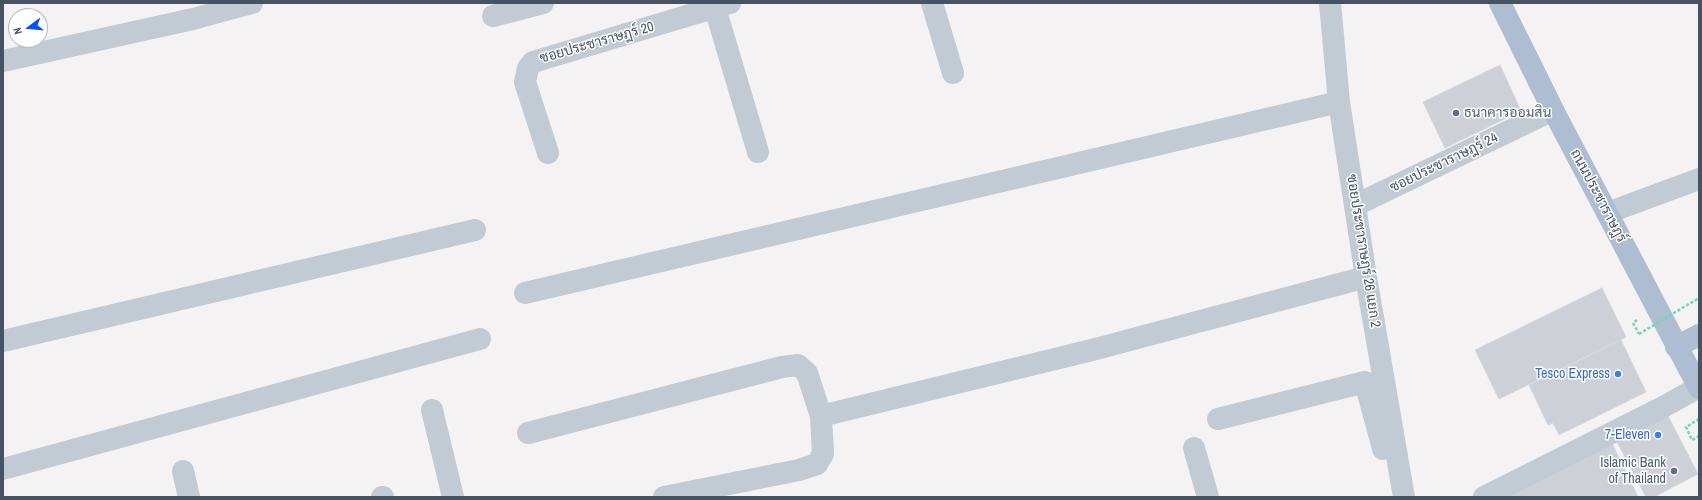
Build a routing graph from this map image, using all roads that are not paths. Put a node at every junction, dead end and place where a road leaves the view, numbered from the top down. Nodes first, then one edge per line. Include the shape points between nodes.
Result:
1 (252, 3) edge
2 (543, 3) edge
3 (932, 3) edge
4 (1331, 3) edge
5 (1504, 4) edge
6 (723, 6) edge
7 (493, 16) dead end
8 (3, 61) edge
9 (953, 74) dead end
10 (1339, 102) junction
11 (1553, 110) junction
12 (758, 152) dead end
13 (548, 153) dead end
14 (1699, 179) edge
15 (1356, 205) junction
16 (1607, 213) junction
17 (475, 230) dead end
18 (1366, 277) junction
19 (525, 293) dead end
20 (1699, 335) edge
21 (480, 339) dead end
22 (3, 341) edge
23 (1676, 347) junction
24 (1699, 387) edge
25 (432, 410) dead end
26 (821, 416) junction
27 (1382, 417) junction
28 (1218, 419) dead end
29 (528, 433) dead end
30 (1194, 448) dead end
31 (1386, 464) dead end
32 (3, 469) edge
33 (183, 471) dead end
34 (189, 497) edge
35 (453, 497) edge
36 (664, 497) edge
37 (1208, 497) edge
38 (1404, 497) edge
39 (1484, 497) edge

1 - 8 street via 193,19
2 - 7 street
3 - 9 street
4 - 10 street, ซอยประชาราษฎร์ 26 แยก 2
5 - 11 main road, ถนนประชาราษฎร์
6 - 12 street
6 - 13 street, ซอยประชาราษฎร์ 20 via 533,62 528,68 525,82
10 - 15 street, ซอยประชาราษฎร์ 26 แยก 2
10 - 19 street
11 - 15 street, ซอยประชาราษฎร์ 24
11 - 16 main road, ถนนประชาราษฎร์
14 - 16 street
15 - 18 street, ซอยประชาราษฎร์ 26 แยก 2
16 - 23 main road, ถนนประชาราษฎร์
17 - 22 street
18 - 26 street via 1092,350
18 - 27 street, ซอยประชาราษฎร์ 26 แยก 2
20 - 23 main road
21 - 32 street
23 - 24 main road, ถนนประชาราษฎร์
24 - 39 street via 1663,408
25 - 35 street
26 - 29 street via 807,373 798,365
26 - 36 street via 823,454 817,464 799,470
27 - 28 street via 1365,382
27 - 31 street
27 - 38 street, ซอยประชาราษฎร์ 26 แยก 2
30 - 37 street
33 - 34 street

